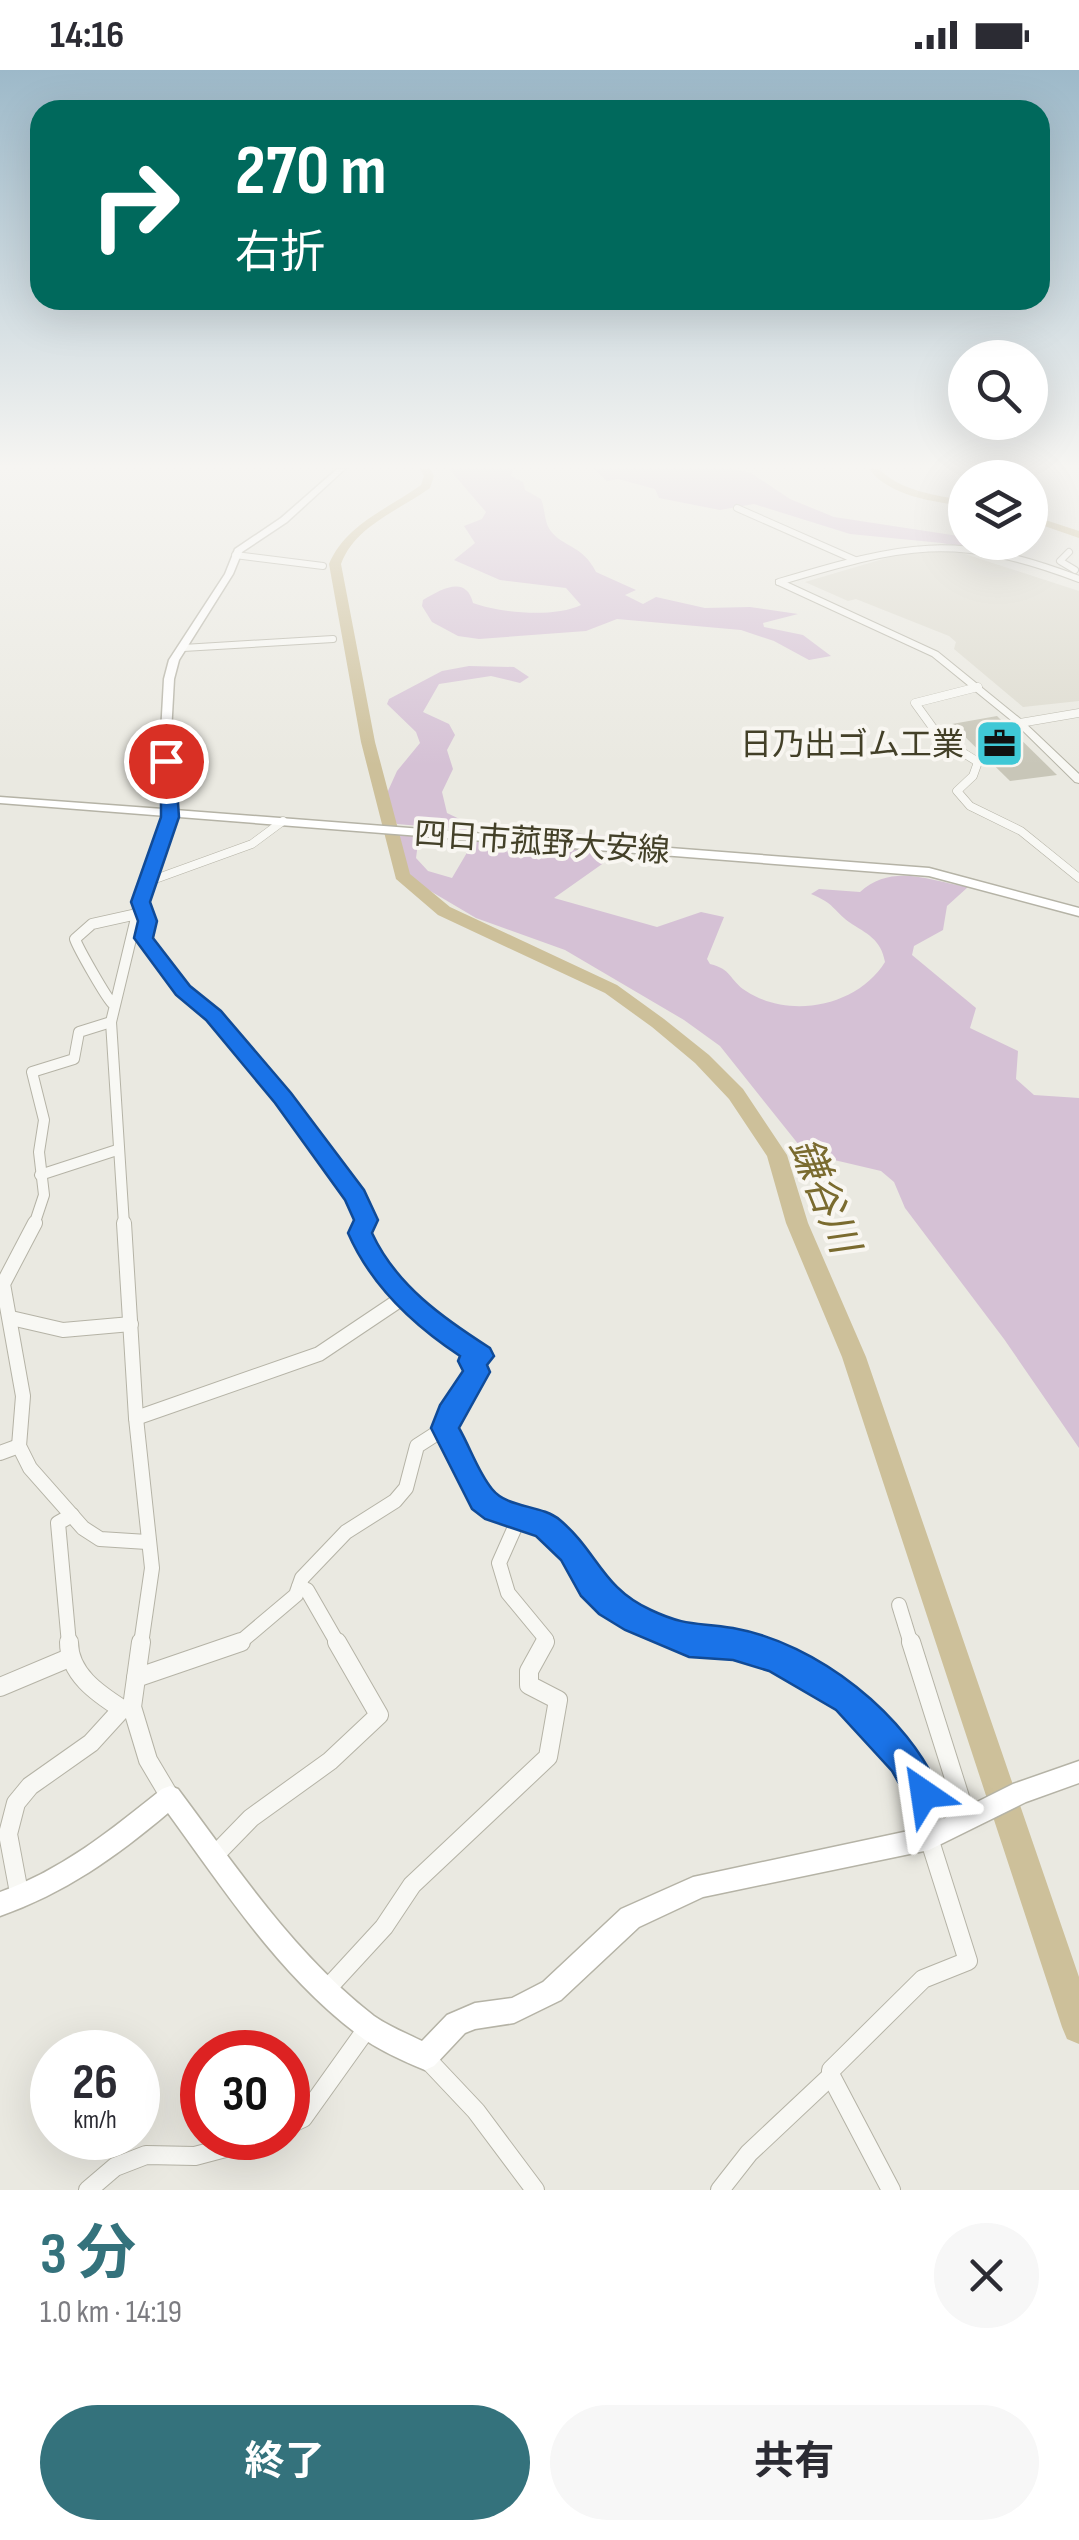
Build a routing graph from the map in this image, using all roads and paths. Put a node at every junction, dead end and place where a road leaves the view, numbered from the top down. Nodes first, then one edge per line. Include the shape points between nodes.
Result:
1 (231, 568) edge
2 (829, 568) edge
3 (1048, 568) edge
4 (1079, 576) edge
5 (779, 582) joint
6 (333, 639) dead end
7 (182, 648) junction
8 (978, 687) junction
9 (1079, 713) edge
10 (1020, 723) junction
11 (1079, 780) edge
12 (0, 800) edge
13 (169, 812) junction
14 (289, 822) junction
15 (1079, 878) edge
16 (146, 882) junction
17 (139, 908) junction
18 (1079, 912) edge
19 (113, 1004) junction
20 (111, 1022) junction
21 (117, 1150) junction
22 (40, 1175) junction
23 (404, 1297) junction
24 (10, 1318) junction
25 (131, 1324) junction
26 (136, 1418) junction
27 (445, 1428) junction
28 (20, 1446) junction
29 (0, 1452) edge
30 (72, 1515) junction
31 (519, 1518) junction
32 (148, 1542) junction
33 (299, 1587) junction
34 (899, 1605) dead end
35 (70, 1658) junction
36 (136, 1678) junction
37 (0, 1687) edge
38 (127, 1708) junction
39 (1079, 1772) edge
40 (170, 1797) junction
41 (969, 1815) junction
42 (934, 1834) junction
43 (214, 1856) junction
44 (10, 1901) edge
45 (326, 1990) junction
46 (368, 2027) junction
47 (425, 2056) junction
48 (831, 2076) junction
49 (310, 2108) edge
50 (180, 2156) edge
51 (88, 2190) edge
52 (535, 2190) edge
53 (720, 2190) edge
54 (890, 2190) edge

1 - 7 main road
2 - 5 street
3 - 4 street
5 - 8 street via 925,648
6 - 7 street
7 - 13 main road via 168,679
8 - 10 street
8 - 15 street via 916,703 941,739 978,762 958,791 970,806 1020,830
9 - 10 street
10 - 11 street
12 - 13 main road, 四日市菰野大安線
13 - 14 main road, 四日市菰野大安線
13 - 16 street
14 - 16 street via 252,844
14 - 18 main road, 四日市菰野大安線 via 929,872
16 - 17 street
17 - 19 street
17 - 19 street via 92,924 76,939 81,960
17 - 23 street via 148,921 143,938 283,1098 356,1196 367,1249
19 - 20 street
20 - 21 street
20 - 22 street via 79,1032 74,1059 32,1072 44,1120
21 - 22 street
21 - 25 street
22 - 24 street via 41,1212 4,1284
23 - 26 street via 318,1354
23 - 27 street via 480,1356 471,1361 477,1372
24 - 25 street via 63,1330
24 - 28 street via 23,1396
25 - 26 street
26 - 32 street
27 - 31 street via 482,1499
27 - 33 street via 417,1446 406,1488 395,1502 346,1532
28 - 29 street
28 - 30 street via 30,1468
30 - 32 street via 100,1540
30 - 35 street via 58,1523
31 - 42 street via 546,1526 572,1550 592,1586 636,1619 689,1642 733,1644 776,1658 848,1698 904,1759
31 - 45 street via 500,1563 508,1593 546,1638 529,1684 558,1700 548,1757 412,1886
32 - 36 street via 150,1593
33 - 36 street via 234,1647
33 - 43 street via 307,1590 379,1716 231,1832
34 - 41 street
35 - 37 street
35 - 38 street via 94,1691
36 - 38 street
38 - 40 street
38 - 44 street via 18,1799 10,1815
39 - 41 main road
40 - 43 main road
40 - 44 main road via 86,1865
41 - 42 main road
42 - 47 main road via 876,1852 702,1885 630,1918 552,1991 514,2010 456,2024
42 - 48 street via 968,1961 923,1978
43 - 45 main road via 272,1935
45 - 46 main road
46 - 47 main road
46 - 49 street
47 - 52 street
48 - 53 street via 749,2153
48 - 54 street
50 - 51 street via 146,2155

